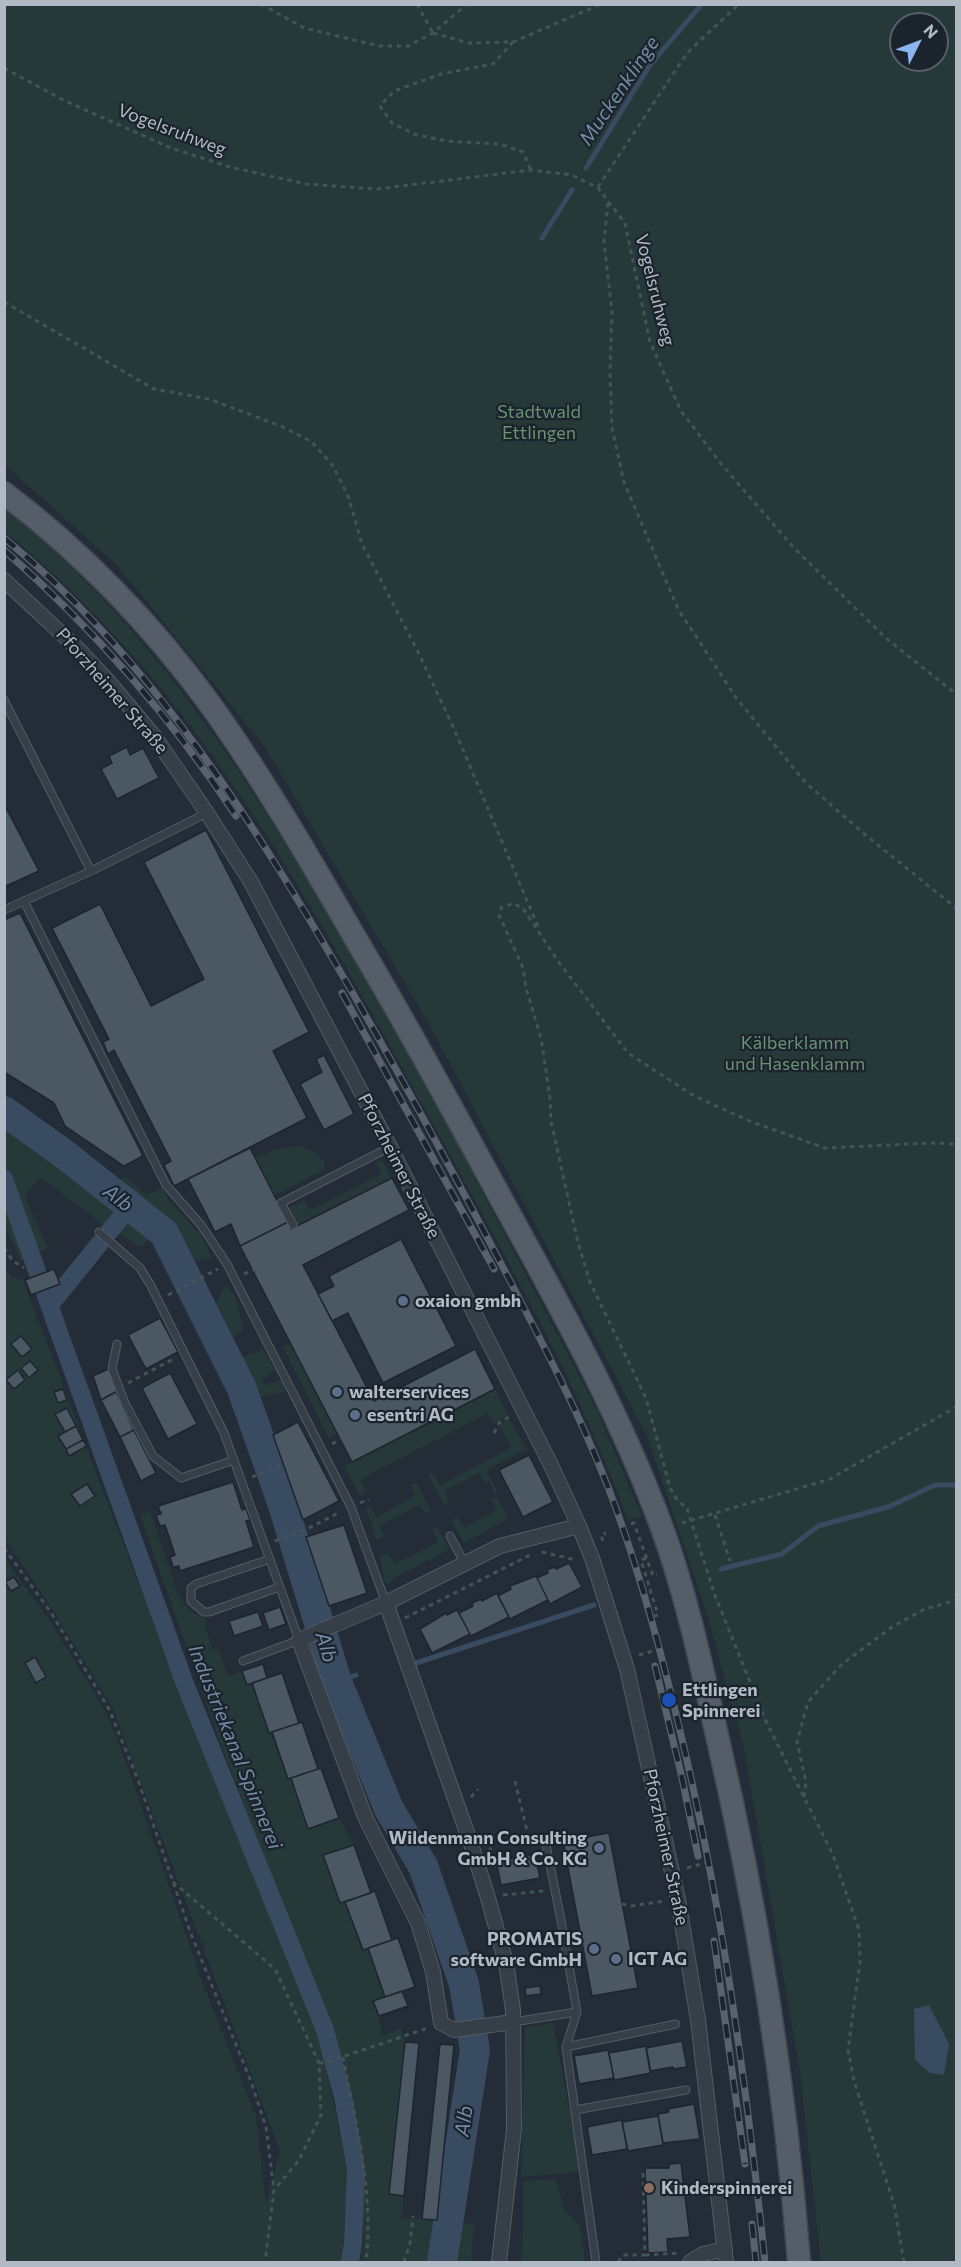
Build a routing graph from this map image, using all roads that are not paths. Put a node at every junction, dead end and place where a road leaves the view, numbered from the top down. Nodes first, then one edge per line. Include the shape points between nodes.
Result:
1 (4, 493) edge
2 (4, 580) edge
3 (4, 700) edge
4 (207, 813) junction
5 (91, 871) junction
6 (24, 901) junction
7 (4, 910) edge
8 (390, 1147) junction
9 (293, 1225) dead end
10 (99, 1232) dead end
11 (117, 1344) dead end
12 (234, 1460) junction
13 (579, 1526) junction
14 (450, 1536) dead end
15 (270, 1559) junction
16 (465, 1564) junction
17 (280, 1587) junction
18 (386, 1603) junction
19 (305, 1637) junction
20 (243, 1661) dead end
21 (545, 1840) dead end
22 (577, 2012) junction
23 (513, 2022) junction
24 (676, 2024) dead end
25 (566, 2047) junction
26 (686, 2090) dead end
27 (575, 2110) junction
28 (726, 2256) edge
29 (499, 2262) edge
30 (596, 2262) edge
31 (690, 2262) edge
32 (799, 2262) edge

1 - 32 main road via 40,520 134,612 211,707 281,811 414,1039 584,1351 627,1441 663,1531 691,1622 736,1818 773,2029
2 - 4 street, Pforzheimer Straße via 108,681 154,736
3 - 5 lane
4 - 5 lane
4 - 8 street, Pforzheimer Straße via 271,919
5 - 6 lane
6 - 7 lane
6 - 18 lane via 166,1185 201,1225 226,1264 351,1507
8 - 9 lane via 281,1203
8 - 13 street, Pforzheimer Straße
10 - 12 lane via 140,1268 150,1284
11 - 12 lane via 112,1369 153,1456 181,1478
12 - 15 lane
13 - 16 street via 500,1546
13 - 28 street, Pforzheimer Straße via 627,1669 678,1899 696,2009
14 - 16 lane
15 - 17 lane
15 - 17 lane via 196,1584 191,1588 191,1601 209,1612
16 - 18 street
17 - 19 lane
18 - 19 street
18 - 23 street via 488,1898 506,1963
19 - 20 lane
19 - 23 street via 365,1817 418,1923 447,2026
21 - 22 lane
22 - 23 lane
22 - 25 lane
23 - 29 street via 514,2129
24 - 25 lane
25 - 27 lane
26 - 27 lane
27 - 30 lane
28 - 31 street, Pforzheimer Straße via 703,2254

